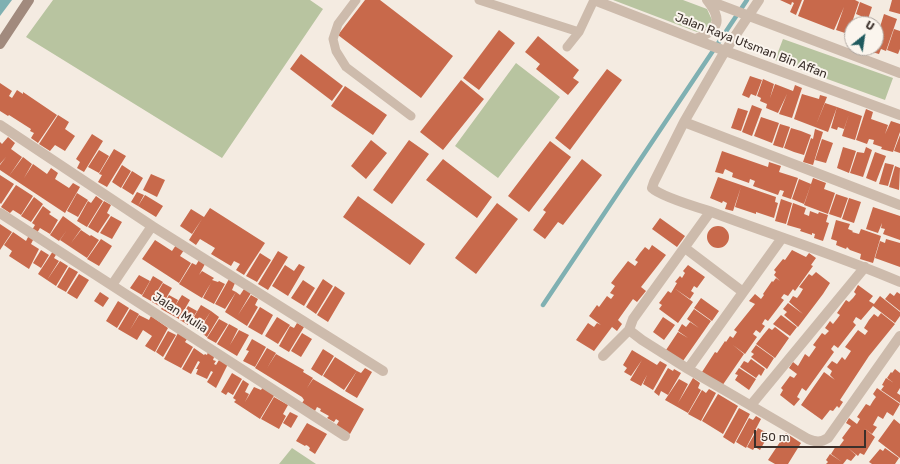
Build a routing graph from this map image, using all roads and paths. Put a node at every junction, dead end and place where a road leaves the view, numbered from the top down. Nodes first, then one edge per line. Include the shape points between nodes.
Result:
1 (29, 0) edge
2 (356, 0) edge
3 (479, 0) edge
4 (594, 0) edge
5 (707, 0) edge
6 (759, 0) edge
7 (738, 9) edge
8 (579, 32) junction
9 (701, 41) junction
10 (0, 44) edge
11 (567, 47) dead end
12 (722, 50) junction
13 (900, 73) edge
14 (900, 115) edge
15 (411, 116) dead end
16 (684, 122) junction
17 (0, 125) edge
18 (900, 205) edge
19 (710, 212) junction
20 (0, 213) edge
21 (152, 226) junction
22 (782, 238) junction
23 (685, 248) junction
24 (865, 267) junction
25 (900, 282) edge
26 (112, 285) junction
27 (743, 292) junction
28 (628, 330) junction
29 (900, 336) edge
30 (603, 356) dead end
31 (688, 369) junction
32 (383, 371) dead end
33 (751, 405) junction
34 (345, 436) dead end

1 - 10 main road
2 - 15 lane via 338,24 333,39 336,51 346,67
3 - 8 lane
4 - 8 lane
4 - 9 street, Jalan Raya Utsman Bin Affan
5 - 7 street
5 - 9 street via 714,9 717,24
6 - 7 street
7 - 12 street
7 - 13 street
8 - 11 lane
9 - 12 street, Jalan Raya Utsman Bin Affan
12 - 14 street, Jalan Raya Utsman Bin Affan
12 - 16 street
16 - 18 street
16 - 19 street via 652,188
17 - 21 street
19 - 22 street
19 - 23 street
20 - 26 street, Jalan Mulia
21 - 26 street
21 - 32 street
22 - 24 street
22 - 27 street
23 - 27 street
23 - 28 street
24 - 25 street
24 - 33 street
26 - 34 street, Jalan Mulia
27 - 31 street
28 - 30 street
28 - 31 street
29 - 33 street via 828,438 823,441 808,439
31 - 33 street

